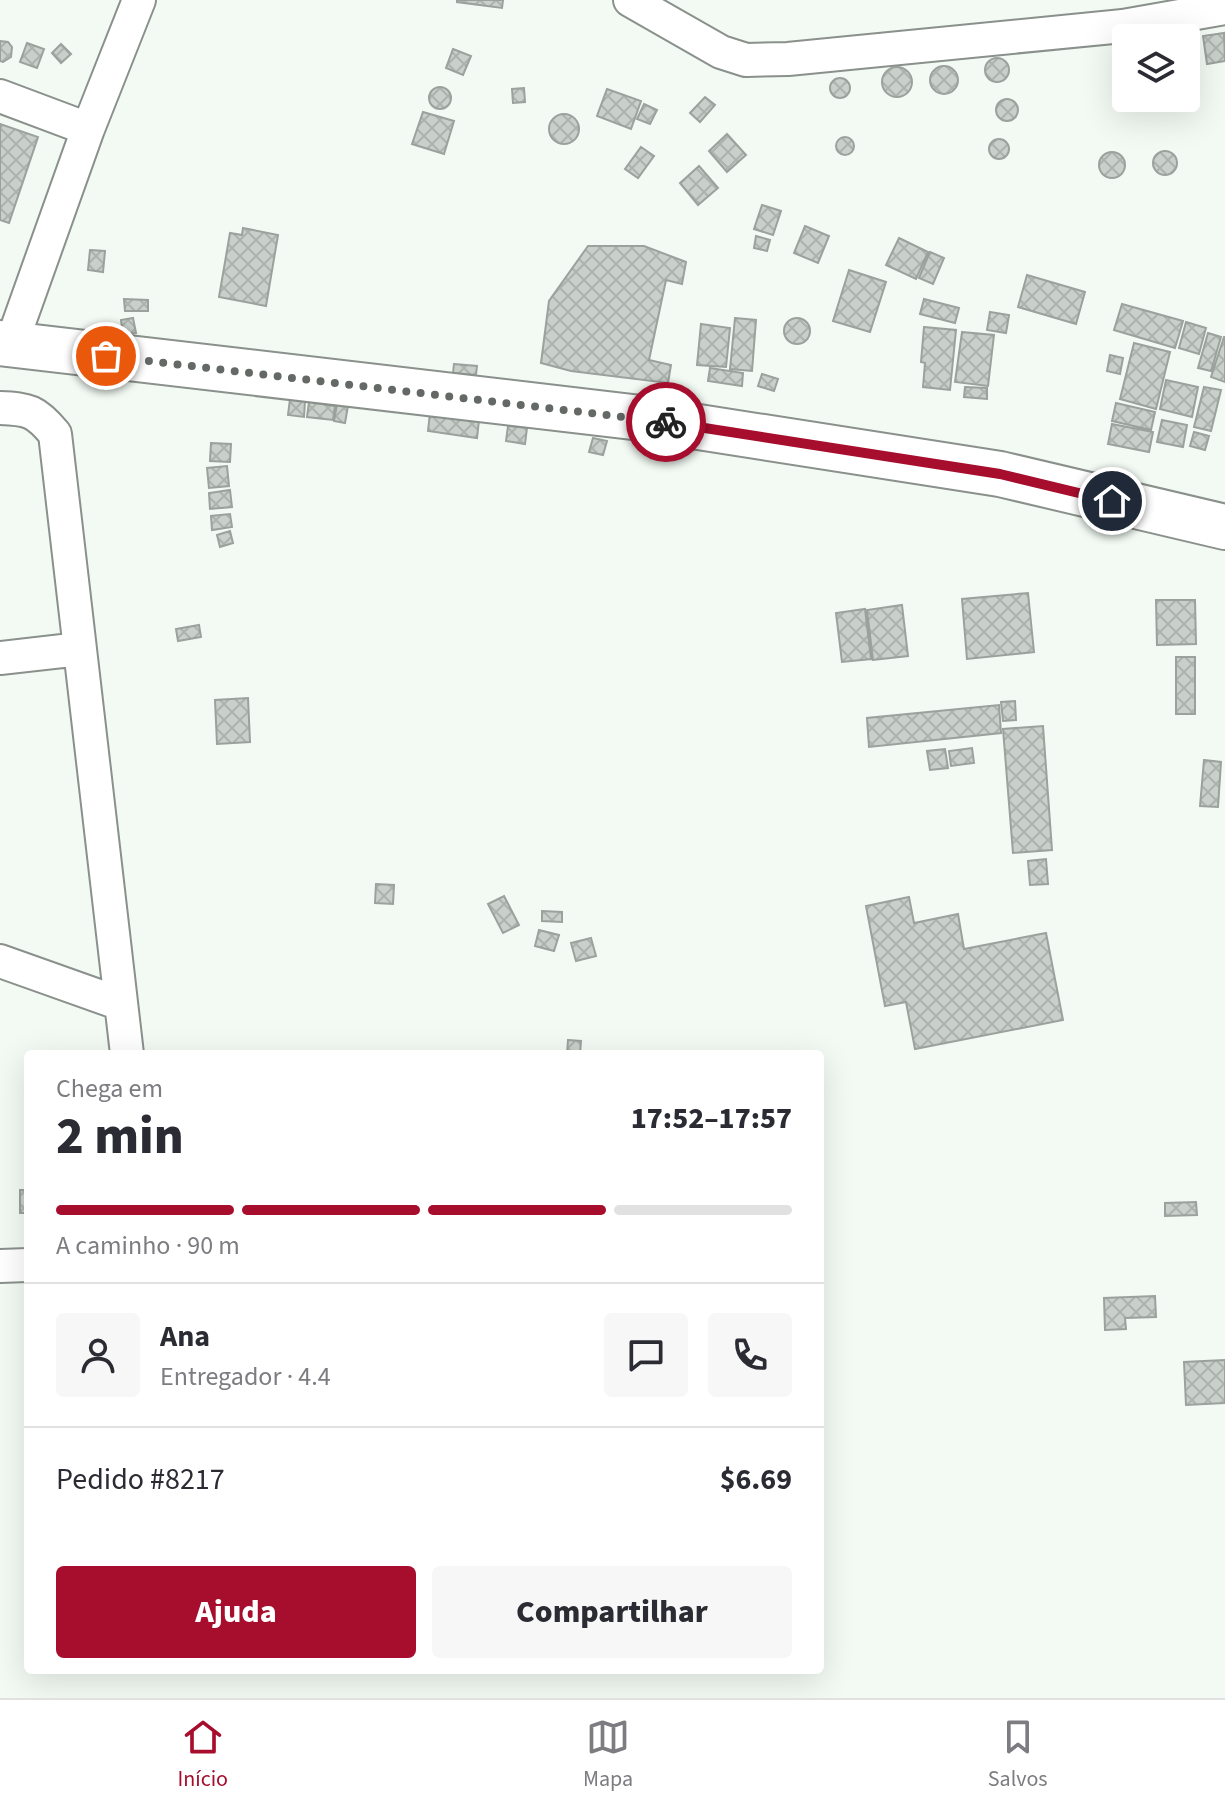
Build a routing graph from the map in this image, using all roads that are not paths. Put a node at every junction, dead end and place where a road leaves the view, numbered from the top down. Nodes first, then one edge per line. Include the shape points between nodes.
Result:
1 (139, 0) edge
2 (630, 0) edge
3 (1225, 8) edge
4 (0, 96) edge
5 (88, 129) junction
6 (6, 344) edge
7 (0, 408) edge
8 (1225, 527) edge
9 (80, 649) junction
10 (0, 658) edge
11 (0, 961) edge
12 (121, 1004) junction
13 (127, 1050) edge
14 (24, 1265) edge
15 (0, 1266) edge

1 - 5 street
2 - 3 street via 721,52 746,60 1123,26
4 - 5 street
5 - 6 street
6 - 8 main road via 641,418 1000,474
7 - 9 street via 23,409 42,418 55,434
9 - 10 street
9 - 12 street
11 - 12 street
12 - 13 street
14 - 15 street

